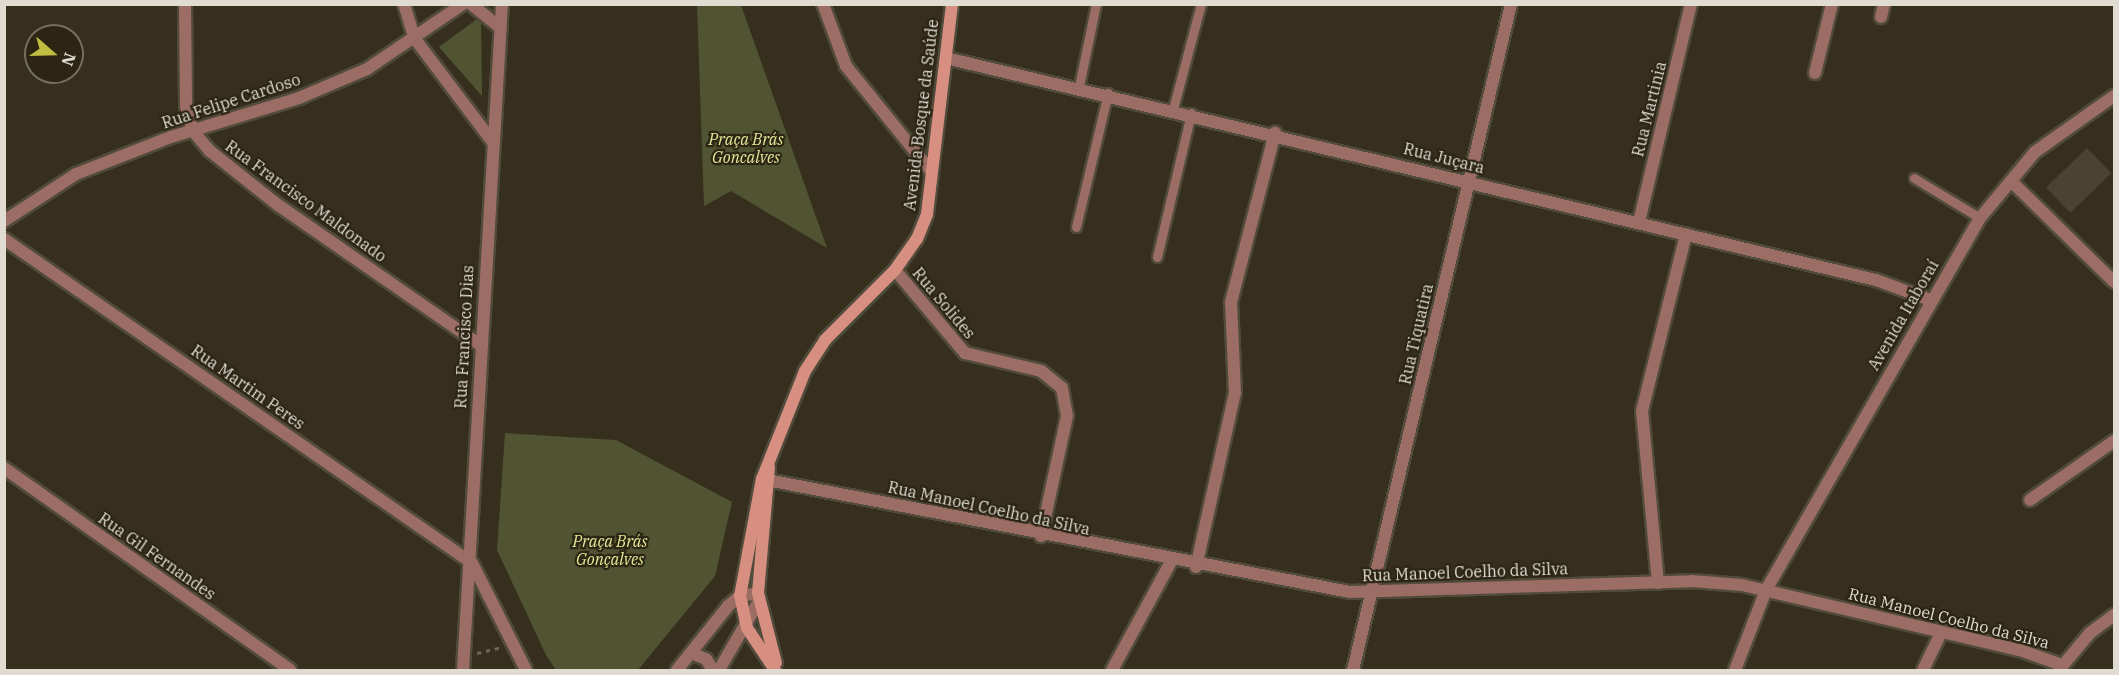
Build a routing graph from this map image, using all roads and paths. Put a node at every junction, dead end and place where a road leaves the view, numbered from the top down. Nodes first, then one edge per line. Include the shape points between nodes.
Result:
1 (185, 4) edge
2 (404, 4) edge
3 (463, 4) edge
4 (471, 4) edge
5 (502, 4) edge
6 (823, 4) edge
7 (952, 4) edge
8 (1096, 4) edge
9 (1201, 4) edge
10 (1510, 4) edge
11 (1691, 4) edge
12 (1832, 4) edge
13 (501, 28) junction
14 (414, 39) junction
15 (946, 58) junction
16 (1815, 74) dead end
17 (1079, 86) junction
18 (1108, 93) junction
19 (2115, 96) edge
20 (1173, 109) junction
21 (1191, 113) junction
22 (193, 131) junction
23 (1275, 134) junction
24 (492, 141) junction
25 (931, 171) junction
26 (1914, 178) dead end
27 (1469, 181) junction
28 (2012, 181) junction
29 (1980, 219) junction
30 (4, 221) edge
31 (1639, 222) junction
32 (1076, 227) dead end
33 (1686, 234) junction
34 (4, 239) edge
35 (1157, 257) dead end
36 (895, 270) junction
37 (2115, 282) edge
38 (1930, 300) junction
39 (479, 344) junction
40 (2115, 441) edge
41 (4, 468) edge
42 (767, 480) junction
43 (2030, 500) dead end
44 (1041, 536) junction
45 (1171, 562) junction
46 (472, 563) junction
47 (1196, 567) junction
48 (1658, 583) junction
49 (1766, 590) junction
50 (1371, 594) junction
51 (740, 596) junction
52 (758, 597) junction
53 (2115, 615) edge
54 (747, 628) junction
55 (1941, 633) junction
56 (691, 653) junction
57 (520, 656) junction
58 (467, 666) edge
59 (2061, 668) edge
60 (290, 670) edge
61 (526, 670) edge
62 (677, 670) edge
63 (713, 670) edge
64 (719, 670) edge
65 (777, 670) edge
66 (1112, 670) edge
67 (1353, 670) edge
68 (1735, 670) edge
69 (1923, 670) edge

1 - 22 street via 182,58
2 - 14 street
3 - 14 street, Rua Felipe Cardoso
4 - 13 street
5 - 13 street, Rua Francisco Dias
6 - 25 street via 846,66
7 - 15 street, Avenida Bosque da Saúde
8 - 17 lane
9 - 20 lane
10 - 27 street, Rua Tiquatira
11 - 31 street, Rua Martinia
12 - 16 street
13 - 24 street, Rua Francisco Dias
14 - 22 street, Rua Felipe Cardoso via 340,81
14 - 24 street
15 - 17 street, Rua Juçara
15 - 25 street, Avenida Bosque da Saúde
17 - 18 street, Rua Juçara
18 - 20 street, Rua Juçara
18 - 32 lane
19 - 28 street, Avenida Itaboraí via 2067,124
20 - 21 street, Rua Juçara
21 - 23 street, Rua Juçara
21 - 35 lane
22 - 30 street, Rua Felipe Cardoso via 76,174
22 - 39 street, Rua Francisco Maldonado via 232,171
23 - 27 street, Rua Juçara
23 - 47 street via 1231,302 1235,393
24 - 39 street, Rua Francisco Dias
25 - 36 street, Avenida Bosque da Saúde via 927,214
26 - 29 lane
27 - 31 street, Rua Juçara
27 - 50 street, Rua Tiquatira
28 - 29 street, Avenida Itaboraí
28 - 37 street
29 - 38 street, Avenida Itaboraí
31 - 33 street, Rua Juçara
33 - 38 street, Rua Juçara via 1876,280
33 - 48 street via 1642,411
34 - 46 street, Rua Martim Peres
36 - 42 street, Avenida Bosque da Saúde via 825,340 805,371
36 - 44 street, Rua Solides via 965,352 1041,371 1062,388 1067,416
38 - 49 street, Avenida Itaboraí
39 - 46 street, Rua Francisco Dias
40 - 43 street
41 - 60 street, Rua Gil Fernandes
42 - 44 street, Rua Manoel Coelho da Silva
42 - 51 street, Avenida Bosque da Saúde
42 - 52 street, Avenida Bosque da Saúde
44 - 45 street, Rua Manoel Coelho da Silva
45 - 47 street, Rua Manoel Coelho da Silva
45 - 66 street
46 - 57 street
46 - 58 street, Rua Francisco Dias
47 - 50 street, Rua Manoel Coelho da Silva
48 - 49 street, Rua Manoel Coelho da Silva via 1717,582
48 - 50 street, Rua Manoel Coelho da Silva
49 - 55 street, Rua Manoel Coelho da Silva
49 - 68 street, Avenida Itaboraí
50 - 67 street, Rua Tiquatira
51 - 52 street
51 - 54 street, Avenida Bosque da Saúde
51 - 56 street
52 - 54 street
52 - 65 street, Avenida Bosque da Saúde
53 - 59 street
54 - 64 street
54 - 65 street, Avenida Bosque da Saúde
55 - 59 street, Rua Manoel Coelho da Silva
55 - 69 street
56 - 62 street
56 - 63 street via 706,658
57 - 58 path via 493,645
57 - 61 street

